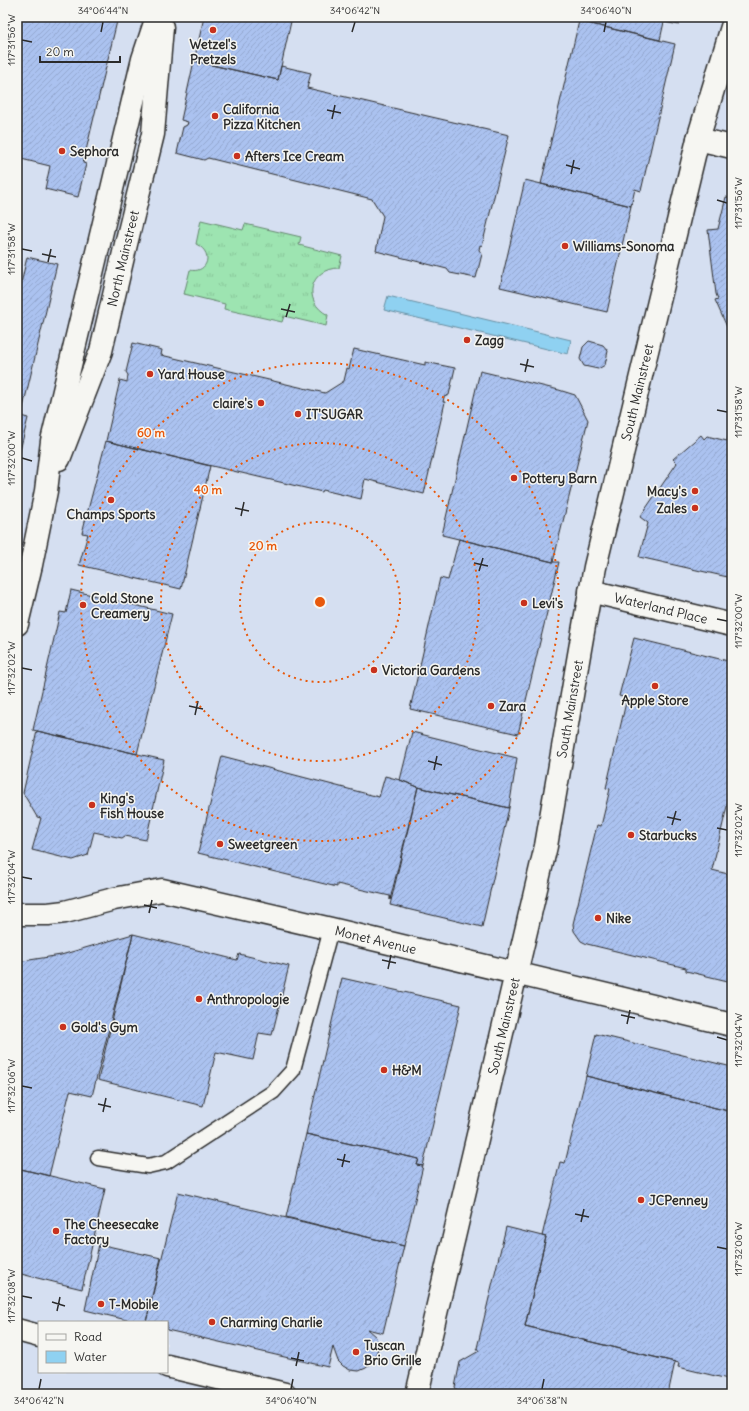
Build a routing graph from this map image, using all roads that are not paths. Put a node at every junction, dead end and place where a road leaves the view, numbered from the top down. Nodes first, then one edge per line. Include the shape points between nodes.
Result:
1 (157, 17) edge
2 (163, 17) edge
3 (732, 27) edge
4 (698, 139) junction
5 (732, 147) edge
6 (46, 491) junction
7 (590, 591) junction
8 (17, 624) edge
9 (732, 625) edge
10 (17, 914) edge
11 (331, 929) junction
12 (516, 973) junction
13 (732, 1024) edge
14 (98, 1158) dead end
15 (17, 1330) edge
16 (38, 1336) edge
17 (168, 1366) edge
18 (285, 1394) edge
19 (417, 1394) edge

1 - 6 street, North Mainstreet via 143,59 99,238 52,441
2 - 6 street, North Mainstreet via 153,134 101,351
3 - 4 street, South Mainstreet
4 - 5 street
4 - 7 street, South Mainstreet
6 - 8 street, North Mainstreet
7 - 9 street, Waterland Place
7 - 12 street, South Mainstreet via 546,846
10 - 11 street, Monet Avenue via 65,912 162,890
11 - 12 street, Monet Avenue
11 - 14 lane via 293,1070 273,1092 166,1162 148,1166
12 - 13 street, Monet Avenue
12 - 19 street, South Mainstreet
15 - 16 street
17 - 18 street

